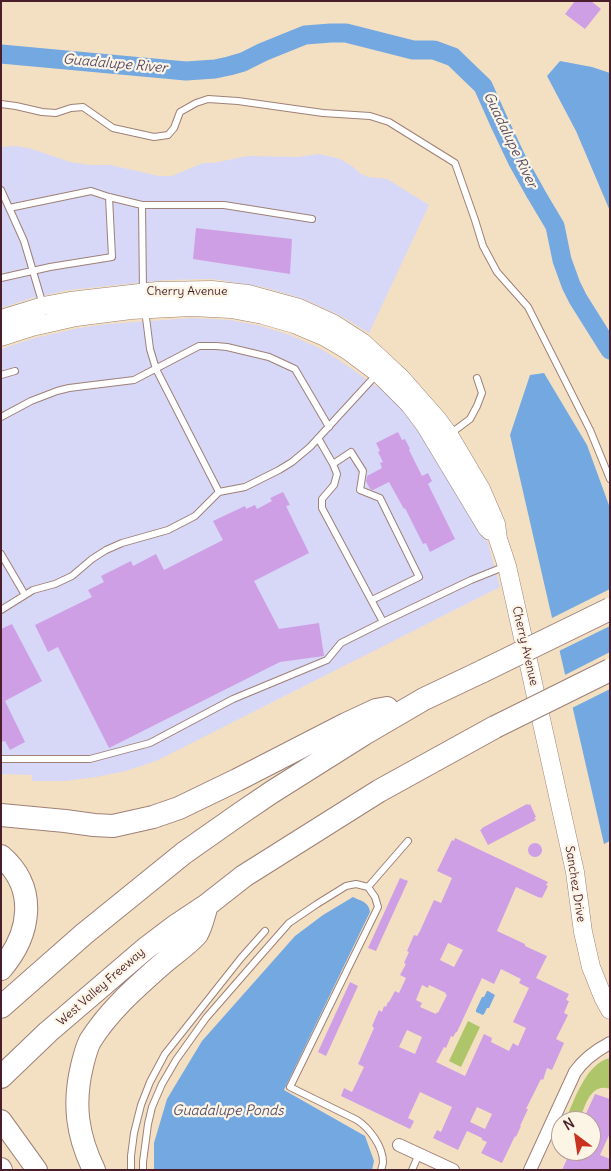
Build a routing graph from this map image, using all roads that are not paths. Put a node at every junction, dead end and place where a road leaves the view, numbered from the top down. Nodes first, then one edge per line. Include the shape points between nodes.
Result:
1 (1, 104) edge
2 (1, 190) edge
3 (109, 198) junction
4 (142, 204) junction
5 (9, 208) junction
6 (312, 219) dead end
7 (33, 271) junction
8 (1, 278) edge
9 (144, 300) junction
10 (43, 306) junction
11 (1, 319) edge
12 (1, 337) edge
13 (382, 368) junction
14 (156, 369) junction
15 (15, 371) dead end
16 (1, 375) edge
17 (477, 378) dead end
18 (1, 417) edge
19 (329, 427) junction
20 (449, 435) junction
21 (318, 438) junction
22 (333, 464) junction
23 (610, 479) edge
24 (219, 492) junction
25 (498, 538) junction
26 (1, 554) edge
27 (507, 566) junction
28 (25, 594) junction
29 (372, 600) junction
30 (610, 609) edge
31 (1, 610) edge
32 (383, 622) junction
33 (610, 670) edge
34 (424, 699) junction
35 (549, 755) joint
36 (1, 759) edge
37 (1, 815) edge
38 (408, 841) dead end
39 (1, 856) edge
40 (368, 887) junction
41 (207, 905) junction
42 (265, 931) dead end
43 (1, 968) edge
44 (1, 1008) edge
45 (610, 1010) edge
46 (610, 1043) edge
47 (8, 1070) edge
48 (1, 1120) edge
49 (399, 1145) dead end
50 (419, 1154) junction
51 (37, 1170) edge
52 (94, 1170) edge
53 (131, 1170) edge
54 (143, 1170) edge
55 (381, 1170) edge
56 (412, 1170) edge
57 (452, 1170) edge
58 (530, 1170) edge

1 - 23 lane via 56,113 83,107 113,128 154,137 168,135 180,112 208,99 370,116 389,122 455,163 483,246 497,272 528,308 590,430
2 - 5 lane
3 - 4 lane
3 - 5 lane via 91,191
3 - 7 lane via 112,257
4 - 6 lane via 224,205
4 - 9 lane
5 - 7 lane
7 - 8 lane
7 - 10 lane
9 - 10 street, Cherry Avenue via 70,301
9 - 12 street, Cherry Avenue
9 - 13 street, Cherry Avenue via 212,290 248,294 299,308 334,324 362,342
9 - 14 lane via 150,350
10 - 11 street, Cherry Avenue
13 - 19 lane
13 - 20 street, Cherry Avenue via 402,378
13 - 25 street, Cherry Avenue via 425,425 487,528
14 - 18 lane via 134,380 69,388 31,401
14 - 19 lane via 199,346 227,347 269,357 295,369
14 - 24 lane
15 - 16 lane
17 - 20 lane via 482,393 477,406 470,419
19 - 21 lane
20 - 25 street, Cherry Avenue via 481,489 496,524
21 - 22 lane
21 - 24 lane via 279,470 246,487
22 - 29 lane via 337,474 334,485 322,499 322,508
22 - 29 lane via 351,452 363,471 360,490 380,498 418,577
24 - 28 lane via 195,516 168,530 106,550 72,576
25 - 27 street, Cherry Avenue
26 - 28 lane
27 - 32 lane
27 - 35 street, Cherry Avenue
28 - 31 lane
29 - 32 lane
30 - 34 highway, bridge
32 - 36 lane via 340,644 327,660 233,698 150,743 90,759
33 - 41 highway, West Valley Freeway, bridge via 379,791 251,872
34 - 37 highway via 376,710 178,808 153,817 113,826
34 - 44 highway via 272,792 184,853 84,934
35 - 45 street, Sanchez Drive via 575,872 591,967
38 - 40 lane
39 - 43 highway via 22,882 27,906 19,941
40 - 54 lane via 346,886 289,923 206,1018 176,1060 152,1107
40 - 55 lane via 378,907 290,1087 365,1126 379,1148 383,1161
41 - 47 highway, West Valley Freeway via 174,926 81,1002
41 - 52 highway via 197,936 123,999 89,1043 79,1079 77,1108 78,1128
42 - 53 lane via 165,1054 141,1105 134,1133
46 - 58 street via 593,1053 575,1072
48 - 51 main road
49 - 50 street
50 - 56 lane
50 - 57 street

